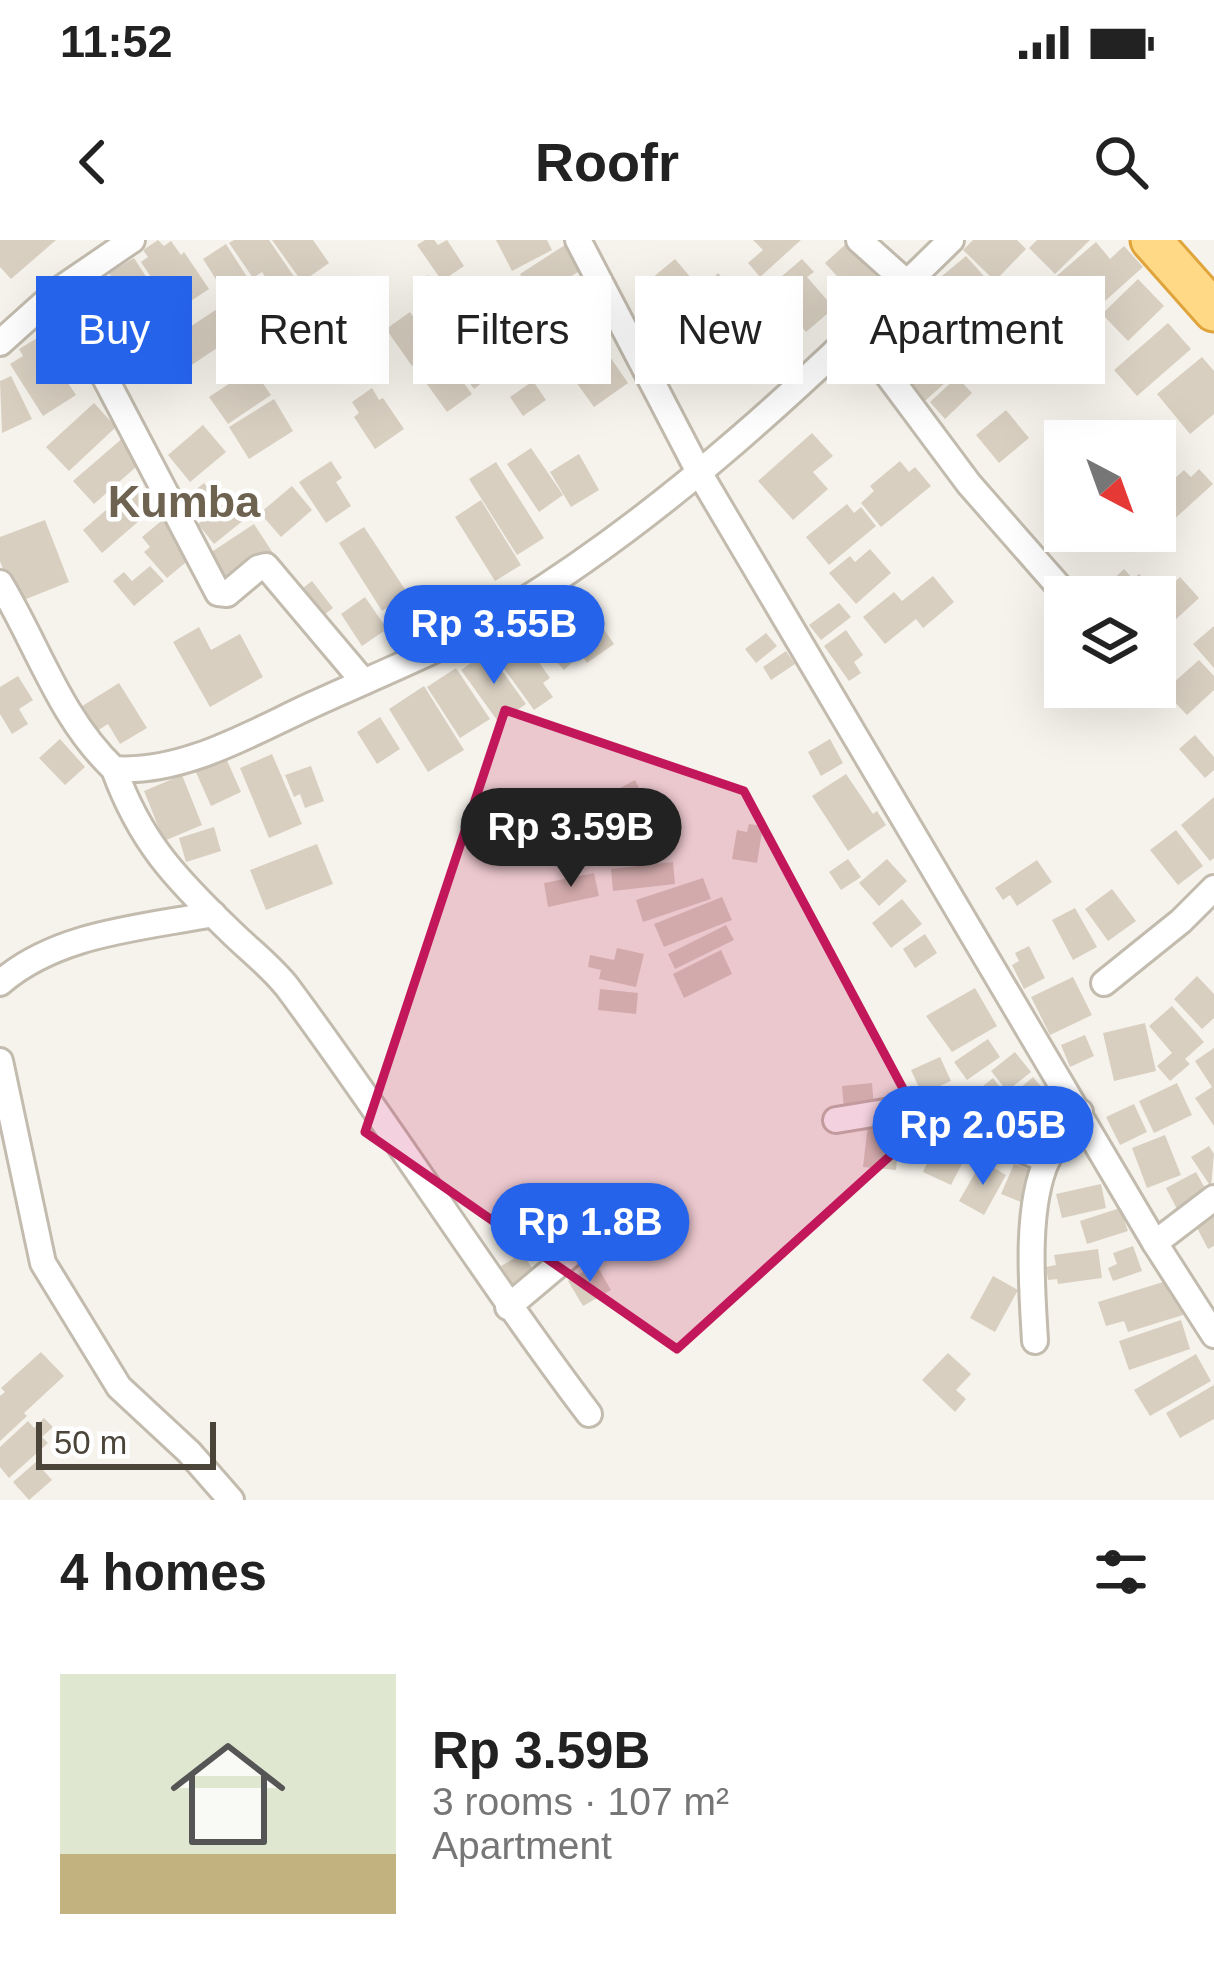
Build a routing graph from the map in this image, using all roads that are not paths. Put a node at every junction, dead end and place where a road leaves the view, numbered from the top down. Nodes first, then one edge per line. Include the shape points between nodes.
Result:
1 (132, 240) edge
2 (578, 240) edge
3 (860, 240) edge
4 (951, 240) edge
5 (1151, 240) edge
6 (79, 276) edge
7 (899, 276) edge
8 (914, 276) edge
9 (36, 311) edge
10 (1214, 311) edge
11 (0, 343) edge
12 (827, 357) edge
13 (108, 384) edge
14 (894, 384) edge
15 (700, 474) junction
16 (1050, 576) edge
17 (0, 583) edge
18 (363, 681) junction
19 (114, 769) junction
20 (1214, 889) edge
21 (213, 914) junction
22 (0, 983) edge
23 (1104, 983) dead end
24 (0, 1061) edge
25 (1080, 1112) junction
26 (836, 1120) dead end
27 (1047, 1160) junction
28 (592, 1198) dead end
29 (1214, 1198) edge
30 (1155, 1243) junction
31 (508, 1307) junction
32 (1214, 1335) edge
33 (1035, 1340) dead end
34 (589, 1414) dead end
35 (232, 1500) edge

1 - 6 street
2 - 15 street
3 - 7 street
4 - 8 street
5 - 10 highway
9 - 11 street
12 - 15 street
13 - 18 street via 218,593 266,566
14 - 16 street
15 - 18 street via 498,617
15 - 25 street
17 - 19 street via 70,718
18 - 19 street via 168,767
19 - 21 street via 154,853
20 - 23 street
21 - 22 street via 66,944
21 - 31 street via 284,983
24 - 35 street via 43,1263 119,1387
25 - 27 street
25 - 30 street
26 - 27 street via 928,1112
27 - 33 street via 1032,1278
28 - 31 street via 584,1243
29 - 30 street
30 - 32 street
31 - 34 street

